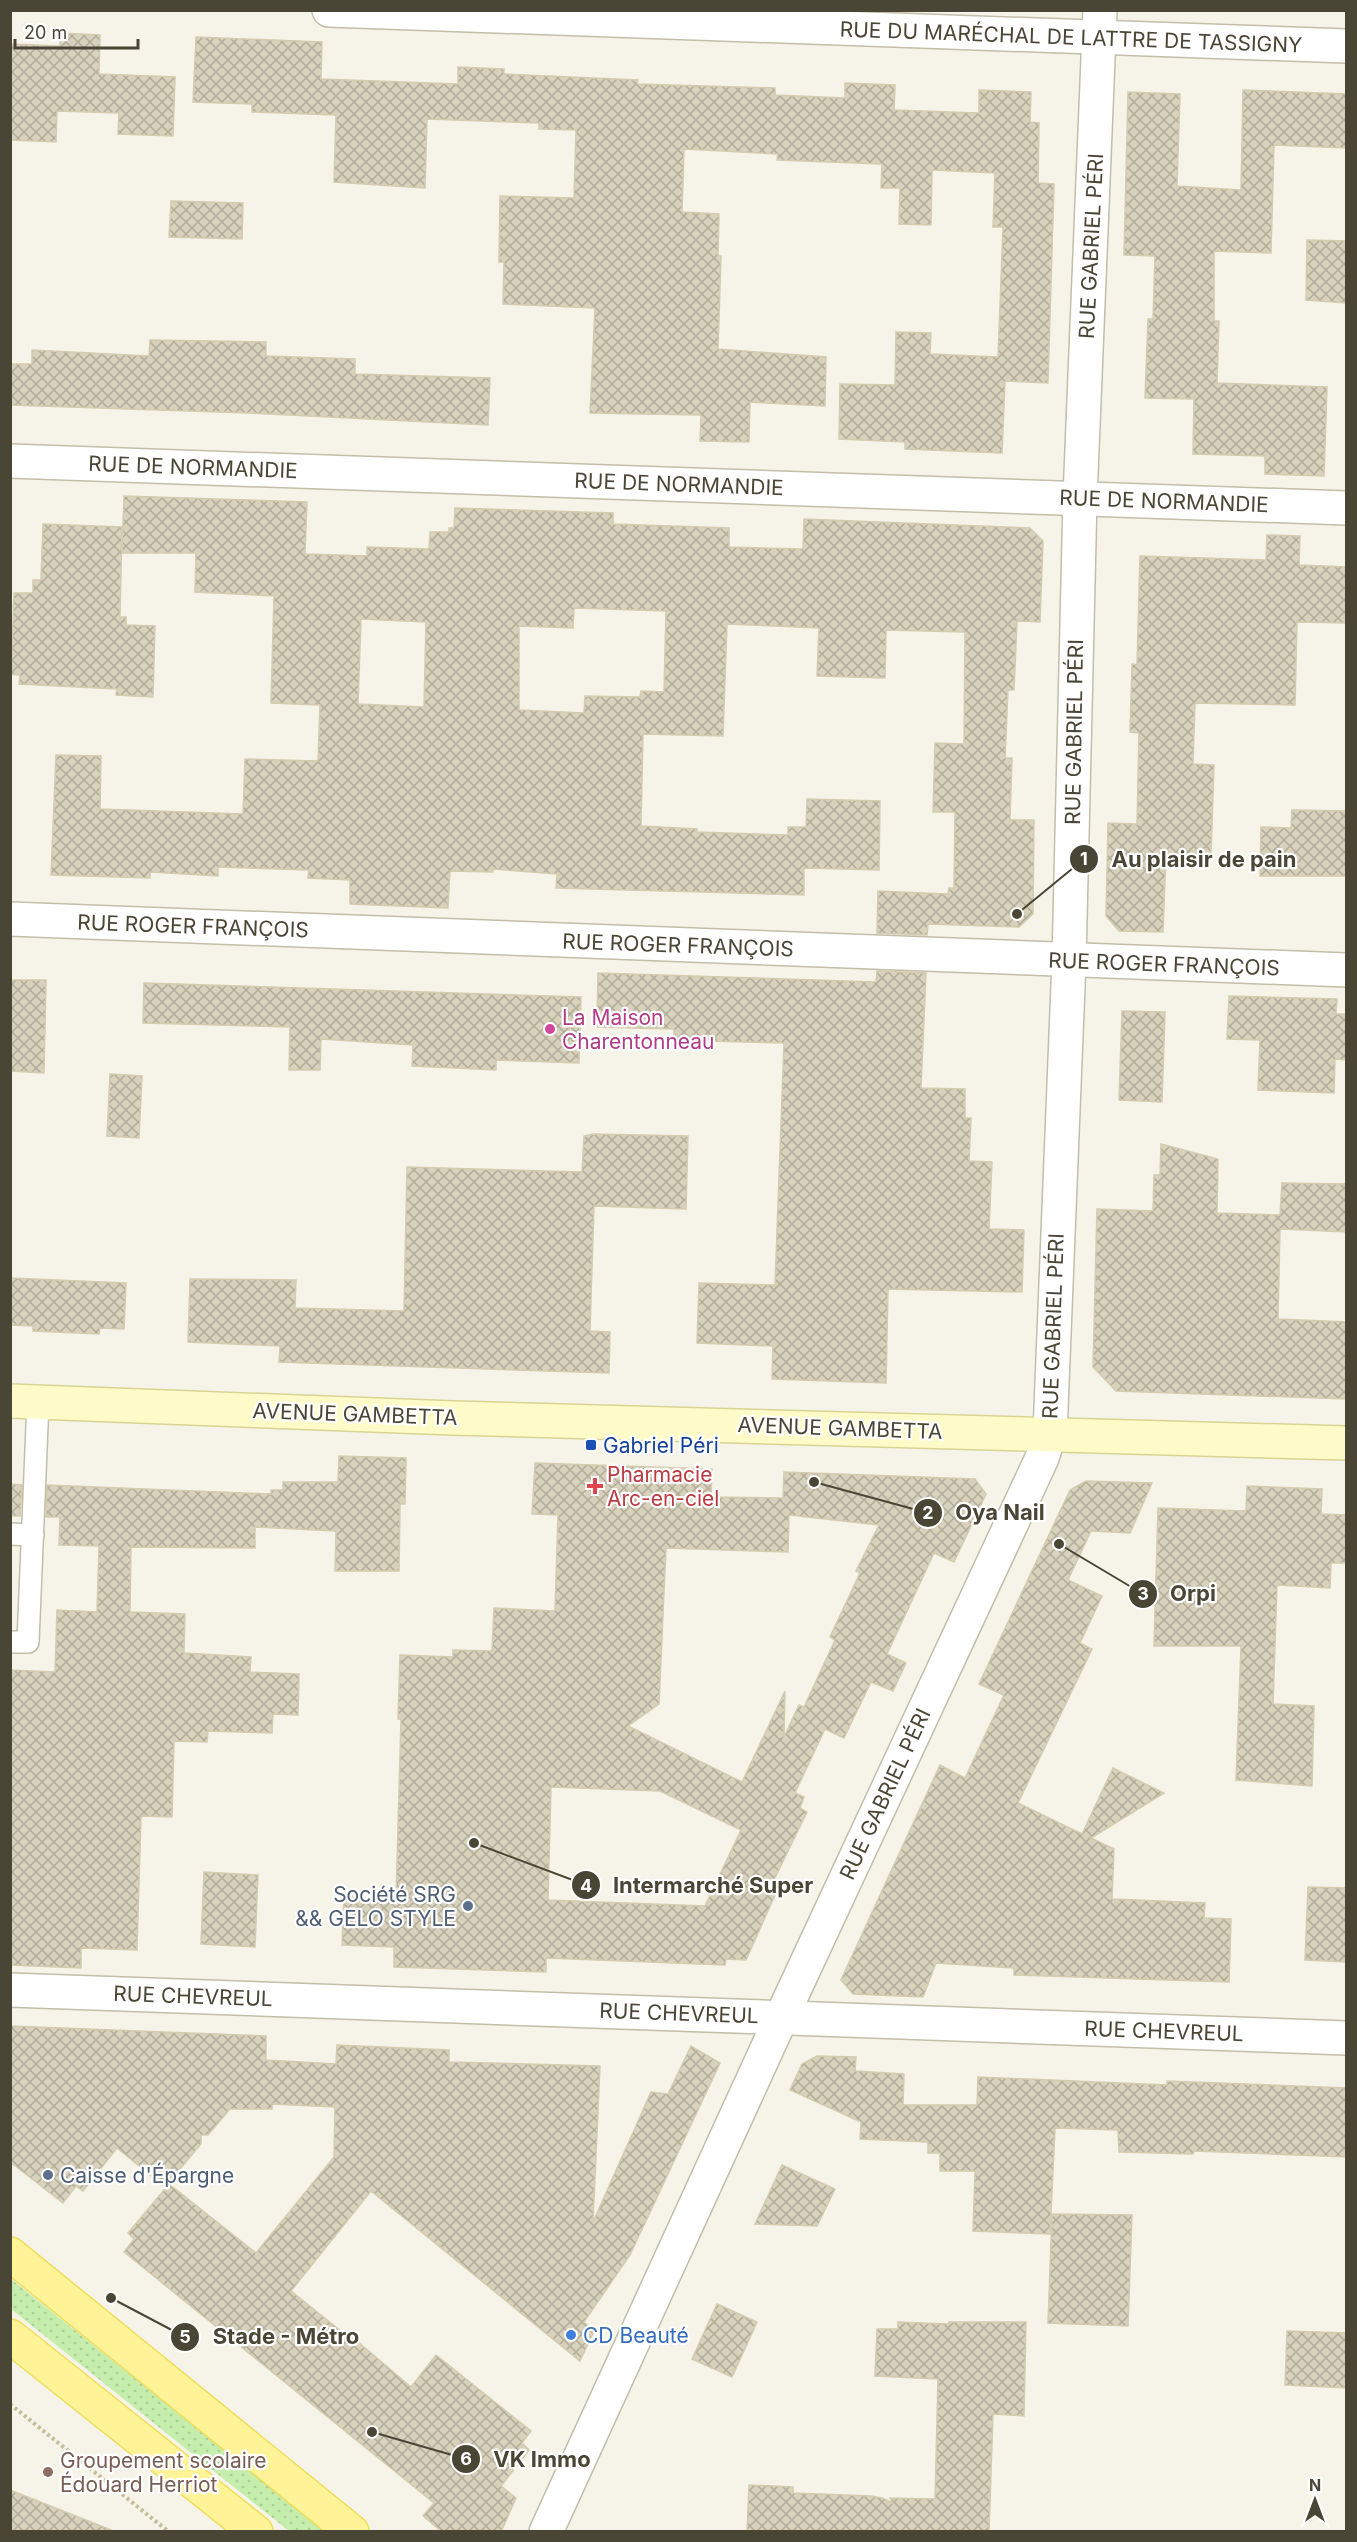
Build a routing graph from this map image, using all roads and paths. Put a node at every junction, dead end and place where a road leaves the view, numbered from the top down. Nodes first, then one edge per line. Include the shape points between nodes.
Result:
1 (329, 10) edge
2 (1100, 24) edge
3 (1347, 46) edge
4 (10, 461) edge
5 (1080, 498) junction
6 (1347, 508) edge
7 (10, 919) edge
8 (1069, 961) junction
9 (1347, 970) edge
10 (24, 1401) edge
11 (1050, 1433) junction
12 (1347, 1443) edge
13 (10, 1534) edge
14 (33, 1535) junction
15 (10, 1642) edge
16 (10, 1990) edge
17 (782, 2016) junction
18 (1347, 2038) edge
19 (10, 2254) edge
20 (10, 2336) edge
21 (10, 2404) edge
22 (169, 2532) edge
23 (256, 2532) edge
24 (352, 2532) edge
25 (546, 2532) edge

1 - 2 street, RUE DU MARÉCHAL DE LATTRE DE TASSIGNY
2 - 3 street, RUE DU MARÉCHAL DE LATTRE DE TASSIGNY
2 - 5 street, RUE GABRIEL PÉRI
4 - 5 street, RUE DE NORMANDIE
5 - 6 street, RUE DE NORMANDIE
5 - 8 street, RUE GABRIEL PÉRI
7 - 8 street, RUE ROGER FRANÇOIS
8 - 9 street, RUE ROGER FRANÇOIS
8 - 11 street, RUE GABRIEL PÉRI
10 - 11 street, AVENUE GAMBETTA via 453,1418
10 - 14 lane
11 - 12 street, AVENUE GAMBETTA
11 - 17 street, RUE GABRIEL PÉRI via 1042,1458
13 - 14 lane
14 - 15 lane via 28,1642
16 - 17 street, RUE CHEVREUL
17 - 18 street, RUE CHEVREUL
17 - 25 street, RUE GABRIEL PÉRI
19 - 24 main road
20 - 23 main road
21 - 22 path

